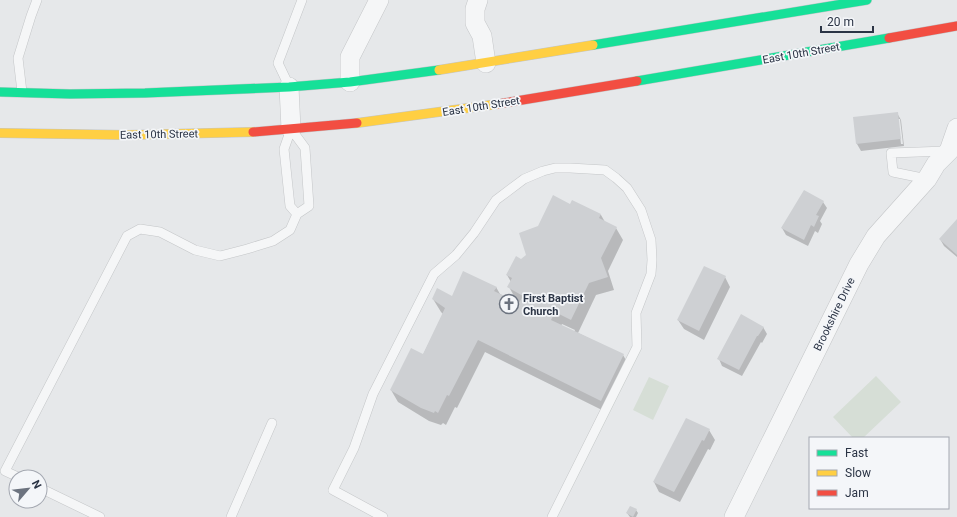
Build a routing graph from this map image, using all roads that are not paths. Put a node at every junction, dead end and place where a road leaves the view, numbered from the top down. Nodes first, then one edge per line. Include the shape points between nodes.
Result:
1 (37, 0) edge
2 (302, 0) edge
3 (378, 0) edge
4 (478, 0) edge
5 (867, 0) edge
6 (957, 26) edge
7 (486, 63) junction
8 (350, 82) junction
9 (289, 87) junction
10 (0, 92) edge
11 (22, 92) junction
12 (291, 128) junction
13 (957, 128) edge
14 (0, 134) edge
15 (953, 152) edge
16 (927, 179) junction
17 (297, 214) junction
18 (272, 423) dead end
19 (8, 472) edge
20 (48, 492) edge
21 (100, 517) edge
22 (231, 517) edge
23 (383, 517) edge
24 (552, 517) edge
25 (734, 517) edge

1 - 11 lane via 18,58
2 - 9 lane via 278,62
3 - 8 street via 350,57
4 - 7 street via 475,8 476,24 482,36
5 - 7 main road
6 - 12 main road, East 10th Street via 481,107
7 - 8 main road
8 - 9 main road
9 - 11 main road via 145,93
9 - 12 street
10 - 11 main road
12 - 14 main road, East 10th Street via 251,132 148,135
12 - 17 lane via 284,149 290,206
12 - 17 lane via 304,148 309,206
13 - 15 street, Brookshire Drive
15 - 16 street, Brookshire Drive via 936,164
15 - 16 lane via 891,153 893,172
16 - 25 street, Brookshire Drive via 876,236 858,264
17 - 19 lane via 290,230 273,241 220,256 195,250 160,232 140,228 127,236 5,471
18 - 22 lane
20 - 21 lane
23 - 24 lane via 333,490 354,448 373,394 434,274 456,255 496,200 524,179 555,168 605,170 627,188 641,210 652,240 651,274 636,313 637,347

